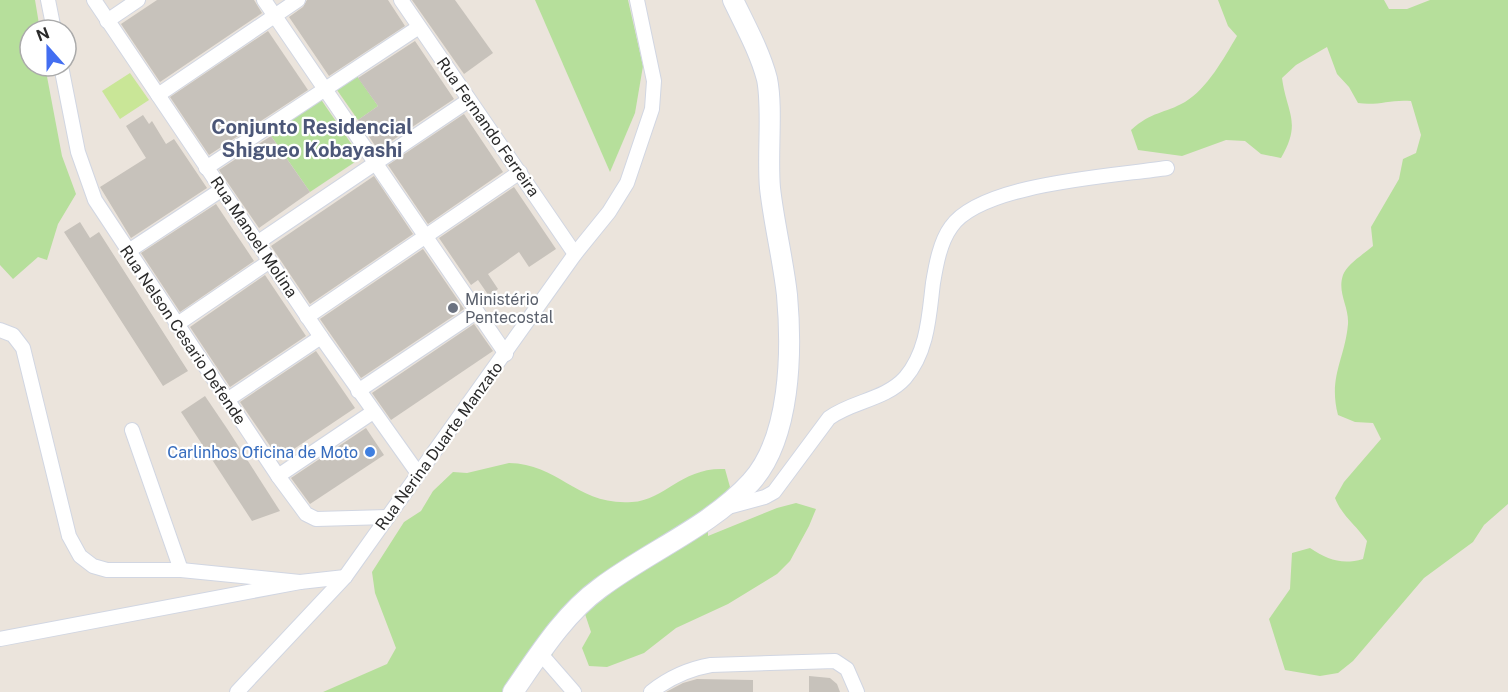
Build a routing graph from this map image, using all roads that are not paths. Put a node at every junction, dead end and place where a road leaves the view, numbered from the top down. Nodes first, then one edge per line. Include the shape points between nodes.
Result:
1 (48, 0) edge
2 (93, 0) edge
3 (138, 0) edge
4 (264, 0) edge
5 (298, 0) edge
6 (401, 0) edge
7 (637, 0) edge
8 (733, 0) edge
9 (275, 16) junction
10 (52, 18) edge
11 (107, 21) junction
12 (419, 27) junction
13 (64, 78) edge
14 (325, 89) junction
15 (158, 94) junction
16 (469, 100) junction
17 (376, 162) junction
18 (206, 168) junction
19 (1167, 168) dead end
20 (520, 172) junction
21 (221, 190) junction
22 (427, 238) junction
23 (257, 243) junction
24 (127, 252) junction
25 (575, 254) junction
26 (270, 261) junction
27 (476, 312) junction
28 (307, 317) junction
29 (176, 325) junction
30 (0, 330) edge
31 (321, 337) junction
32 (506, 354) junction
33 (358, 391) junction
34 (227, 400) junction
35 (372, 412) junction
36 (132, 430) dead end
37 (417, 472) junction
38 (278, 476) junction
39 (728, 507) junction
40 (388, 517) junction
41 (182, 570) junction
42 (345, 577) junction
43 (300, 582) junction
44 (0, 639) edge
45 (540, 653) junction
46 (237, 692) edge
47 (513, 692) edge
48 (574, 692) edge
49 (651, 692) edge
50 (857, 692) edge

1 - 10 street
2 - 11 street, Rua Manoel Molina
3 - 11 street
4 - 9 street
5 - 9 street
6 - 12 street, Rua Fernando Ferreira
7 - 25 street, Rua Nerina Duarte Manzato via 654,81 652,108 627,183
8 - 39 street via 767,82 770,188 787,295 788,352 783,413 770,454
9 - 14 street
9 - 15 street
11 - 15 street, Rua Manoel Molina
12 - 14 street
12 - 16 street, Rua Fernando Ferreira
13 - 24 street, Rua Nelson Cesario Defende via 87,184
14 - 17 street
14 - 18 street
15 - 18 street, Rua Manoel Molina
16 - 17 street
16 - 20 street, Rua Fernando Ferreira
17 - 22 street
17 - 23 street
18 - 21 street, Rua Manoel Molina
19 - 39 street via 1028,189 987,201 961,215 945,238 933,281 927,331 905,378 876,397 841,409 829,418 774,492
20 - 22 street
20 - 25 street, Rua Fernando Ferreira
21 - 23 street, Rua Manoel Molina
21 - 24 street
22 - 27 street
22 - 28 street
23 - 26 street, Rua Manoel Molina
24 - 29 street, Rua Nelson Cesario Defende
25 - 32 street, Rua Nerina Duarte Manzato
26 - 28 street, Rua Manoel Molina
26 - 29 street
27 - 32 street
27 - 33 street
28 - 31 street, Rua Manoel Molina
29 - 34 street, Rua Nelson Cesario Defende
30 - 41 street via 14,335 23,348 69,536 80,556 107,570
31 - 33 street, Rua Manoel Molina
31 - 34 street
32 - 37 street, Rua Nerina Duarte Manzato
33 - 35 street, Rua Manoel Molina
34 - 38 street, Rua Nelson Cesario Defende
35 - 37 street, Rua Manoel Molina
35 - 38 street
36 - 41 street
37 - 40 street, Rua Nerina Duarte Manzato
38 - 40 street, Rua Nelson Cesario Defende via 306,514 316,519
39 - 45 street via 597,589
40 - 42 street, Rua Nerina Duarte Manzato
41 - 43 street
42 - 43 street
42 - 46 street, Rua Nerina Duarte Manzato
43 - 44 street
45 - 47 street
45 - 48 street
49 - 50 street via 669,678 711,665 835,661 847,669

